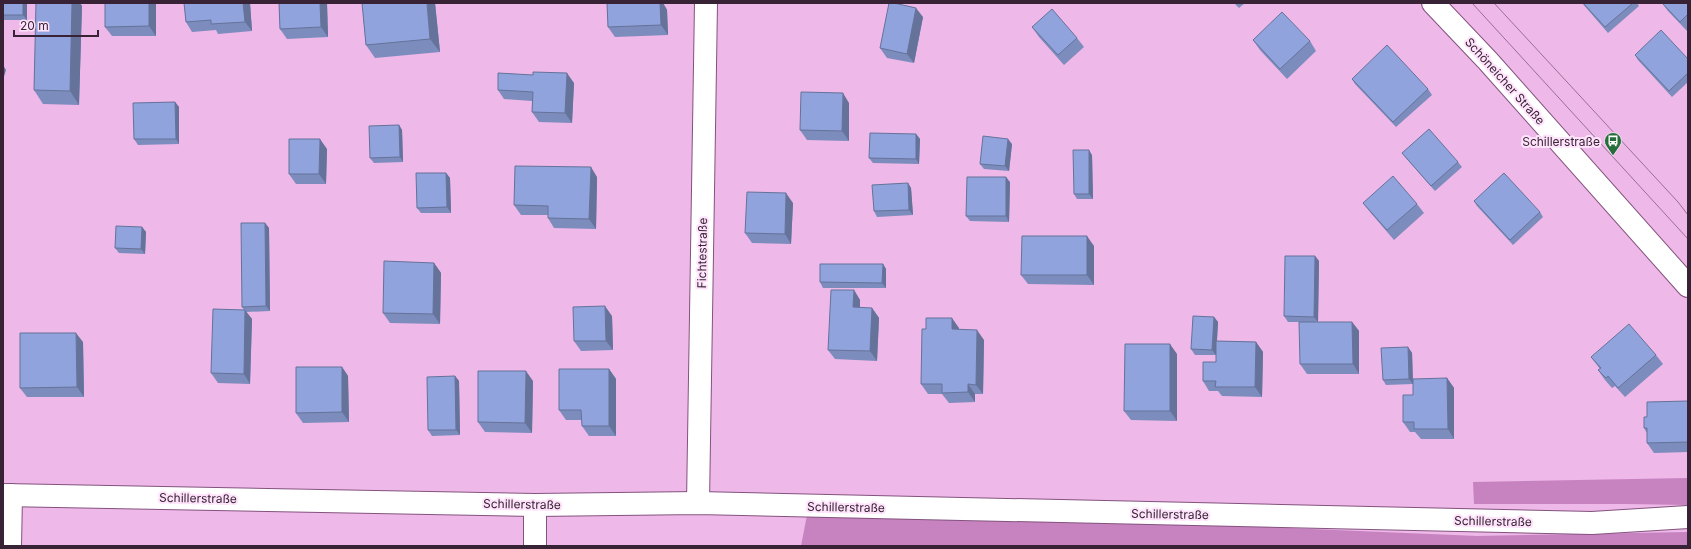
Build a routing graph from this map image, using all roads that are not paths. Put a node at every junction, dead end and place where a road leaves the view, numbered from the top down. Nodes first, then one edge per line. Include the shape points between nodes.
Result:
1 (706, 3) edge
2 (1433, 3) edge
3 (1688, 286) edge
4 (7, 495) edge
5 (698, 503) junction
6 (535, 505) junction
7 (1688, 517) edge
8 (10, 546) edge
9 (535, 546) edge

1 - 5 street, Fichtestraße
2 - 3 street, Schöneicher Straße
4 - 6 street, Schillerstraße
4 - 8 street
5 - 6 street, Schillerstraße
5 - 7 street, Schillerstraße via 1592,523
6 - 9 street

